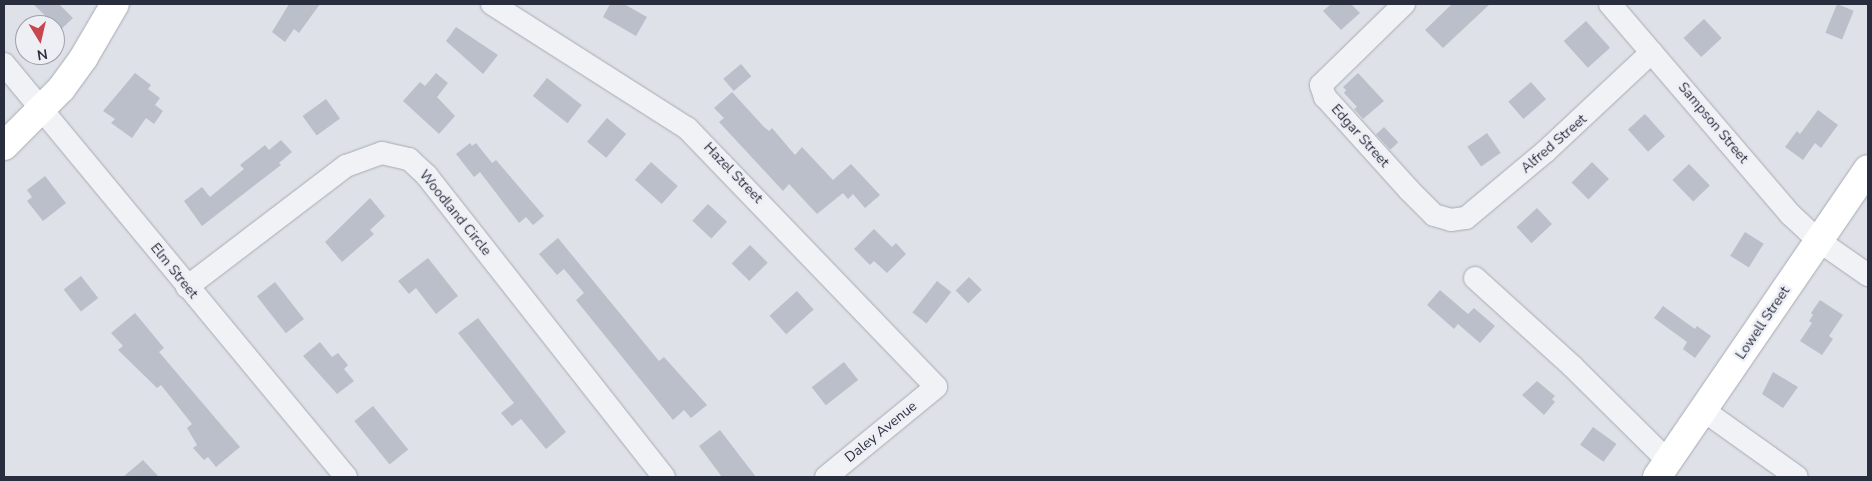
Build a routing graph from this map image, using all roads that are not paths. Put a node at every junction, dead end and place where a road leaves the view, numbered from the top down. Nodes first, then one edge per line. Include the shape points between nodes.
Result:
1 (115, 4) edge
2 (492, 4) edge
3 (1404, 4) edge
4 (1610, 4) edge
5 (1652, 52) junction
6 (4, 64) edge
7 (42, 107) junction
8 (4, 146) edge
9 (1868, 169) edge
10 (1446, 218) joint
11 (1819, 241) junction
12 (1868, 275) edge
13 (1475, 278) dead end
14 (187, 287) junction
15 (936, 387) joint
16 (1703, 410) junction
17 (1662, 469) edge
18 (335, 474) edge
19 (664, 477) edge
20 (826, 477) edge
21 (1797, 477) edge

1 - 7 main road via 84,57 61,89
2 - 15 street, Hazel Street via 687,128
3 - 10 street, Edgar Street via 1321,85 1325,97 1409,190 1434,215
4 - 5 street, Sampson Street
5 - 10 street, Alfred Street via 1577,126 1466,218
5 - 11 street, Sampson Street via 1791,215
6 - 7 street, Elm Street
7 - 8 main road
7 - 14 street, Elm Street
9 - 11 main road, Lowell Street
11 - 12 street, Sampson Street
11 - 16 main road, Lowell Street
13 - 17 street via 1572,366
14 - 18 street, Elm Street
14 - 19 street, Woodland Circle via 346,166 370,156 397,155 409,160 426,176
15 - 20 street, Daley Avenue
16 - 17 main road, Lowell Street
16 - 21 street

